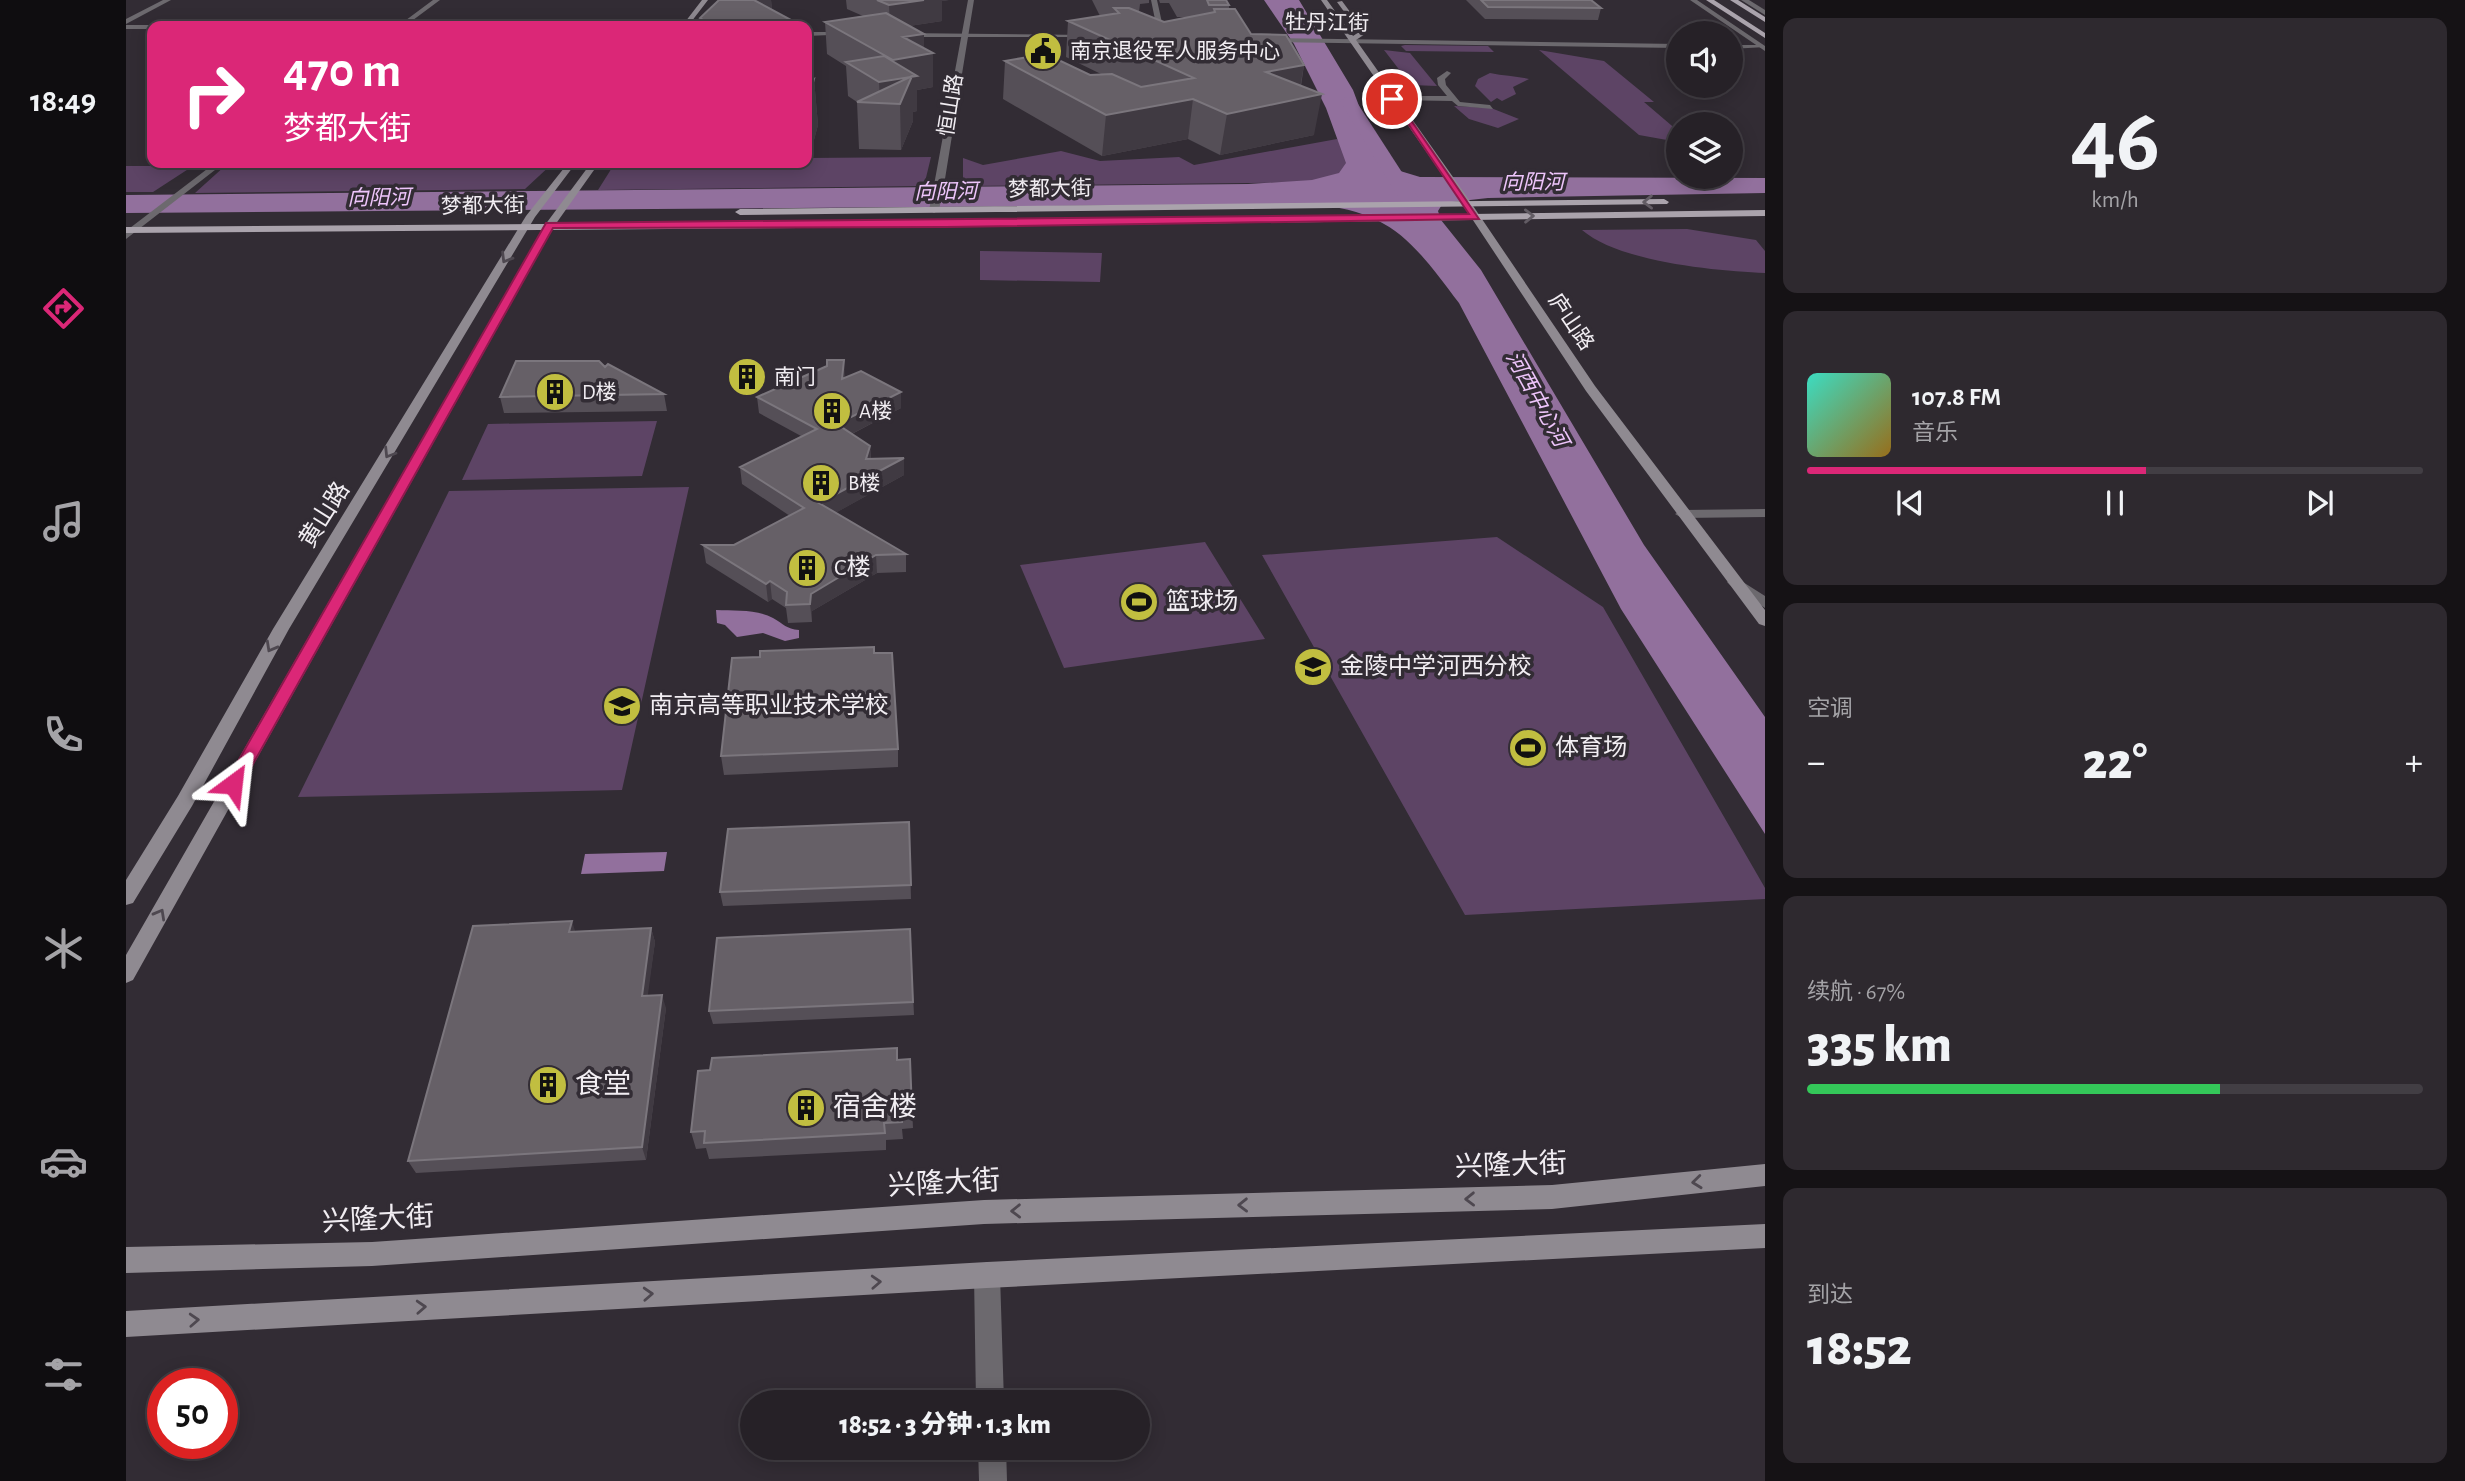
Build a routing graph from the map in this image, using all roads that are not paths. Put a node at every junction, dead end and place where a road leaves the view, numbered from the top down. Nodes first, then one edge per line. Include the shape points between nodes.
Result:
1 (154, 0) edge
2 (168, 0) edge
3 (437, 0) edge
4 (705, 0) edge
5 (971, 0) edge
6 (1154, 0) edge
7 (1324, 0) edge
8 (1338, 0) edge
9 (1693, 0) edge
10 (1709, 0) edge
11 (1733, 0) edge
12 (1744, 0) edge
13 (1765, 13) edge
14 (126, 15) edge
15 (1765, 20) edge
16 (408, 21) edge
17 (689, 21) edge
18 (126, 25) edge
19 (147, 27) edge
20 (812, 34) edge
21 (859, 34) edge
22 (898, 35) edge
23 (962, 36) junction
24 (1765, 36) edge
25 (1102, 38) edge
26 (1151, 38) edge
27 (1163, 38) junction
28 (1177, 39) edge
29 (1255, 40) edge
30 (1352, 41) junction
31 (1666, 46) edge
32 (1743, 47) edge
33 (1763, 48) edge
34 (1447, 73) dead end
35 (1392, 99) junction
36 (1454, 99) junction
37 (1490, 107) dead end
38 (213, 168) edge
39 (568, 168) edge
40 (591, 168) edge
41 (1461, 201) junction
42 (1681, 202) dead end
43 (934, 210) junction
44 (724, 213) dead end
45 (1765, 213) edge
46 (599, 215) dead end
47 (1476, 217) junction
48 (126, 220) edge
49 (146, 220) junction
50 (528, 220) junction
51 (553, 220) junction
52 (129, 232) edge
53 (1765, 513) edge
54 (1682, 514) junction
55 (1735, 582) junction
56 (1765, 603) edge
57 (1765, 621) edge
58 (126, 897) edge
59 (126, 974) edge
60 (1765, 1175) edge
61 (1765, 1236) edge
62 (126, 1260) edge
63 (987, 1275) junction
64 (126, 1324) edge
65 (990, 1390) edge
66 (992, 1460) edge
67 (993, 1481) edge

1 - 14 street
2 - 18 street
3 - 16 street
4 - 17 main road
5 - 23 street, 恒山路
6 - 27 street
7 - 30 main road, 庐山路
8 - 30 main road via 1363,33
9 - 33 street
10 - 24 main road
11 - 15 main road
12 - 13 street
18 - 19 street
20 - 21 street
22 - 23 street
23 - 25 street
23 - 43 street, 恒山路
26 - 27 street
27 - 28 street
29 - 30 street, 牡丹江街
30 - 31 street, 牡丹江街
30 - 35 main road, 庐山路
32 - 33 street
34 - 36 street via 1441,78 1442,85
35 - 36 street
35 - 41 main road, 庐山路
36 - 37 street via 1468,107
38 - 49 street
39 - 50 main road, 黄山路
40 - 51 main road, 黄山路
42 -> 41 main road, 梦都大街
41 - 43 main road, 梦都大街
41 - 47 main road, 庐山路
43 - 44 main road, 梦都大街
47 -> 45 main road, 梦都大街
46 - 51 main road, 梦都大街
47 - 51 main road, 梦都大街
47 - 54 main road, 庐山路 via 1590,388
48 - 49 main road, 梦都大街
49 - 50 main road, 梦都大街
49 - 52 street
50 - 51 main road, 梦都大街
50 - 52 main road, 梦都大街
50 -> 58 main road, 黄山路 via 281,628
59 -> 51 main road, 黄山路
53 - 54 street
54 - 55 main road, 庐山路
55 - 56 street
55 - 57 main road, 庐山路
60 -> 62 main road, 兴隆大街 via 1552,1197 984,1212 372,1254
61 - 63 main road
64 -> 63 main road
63 - 65 street
66 - 67 street

